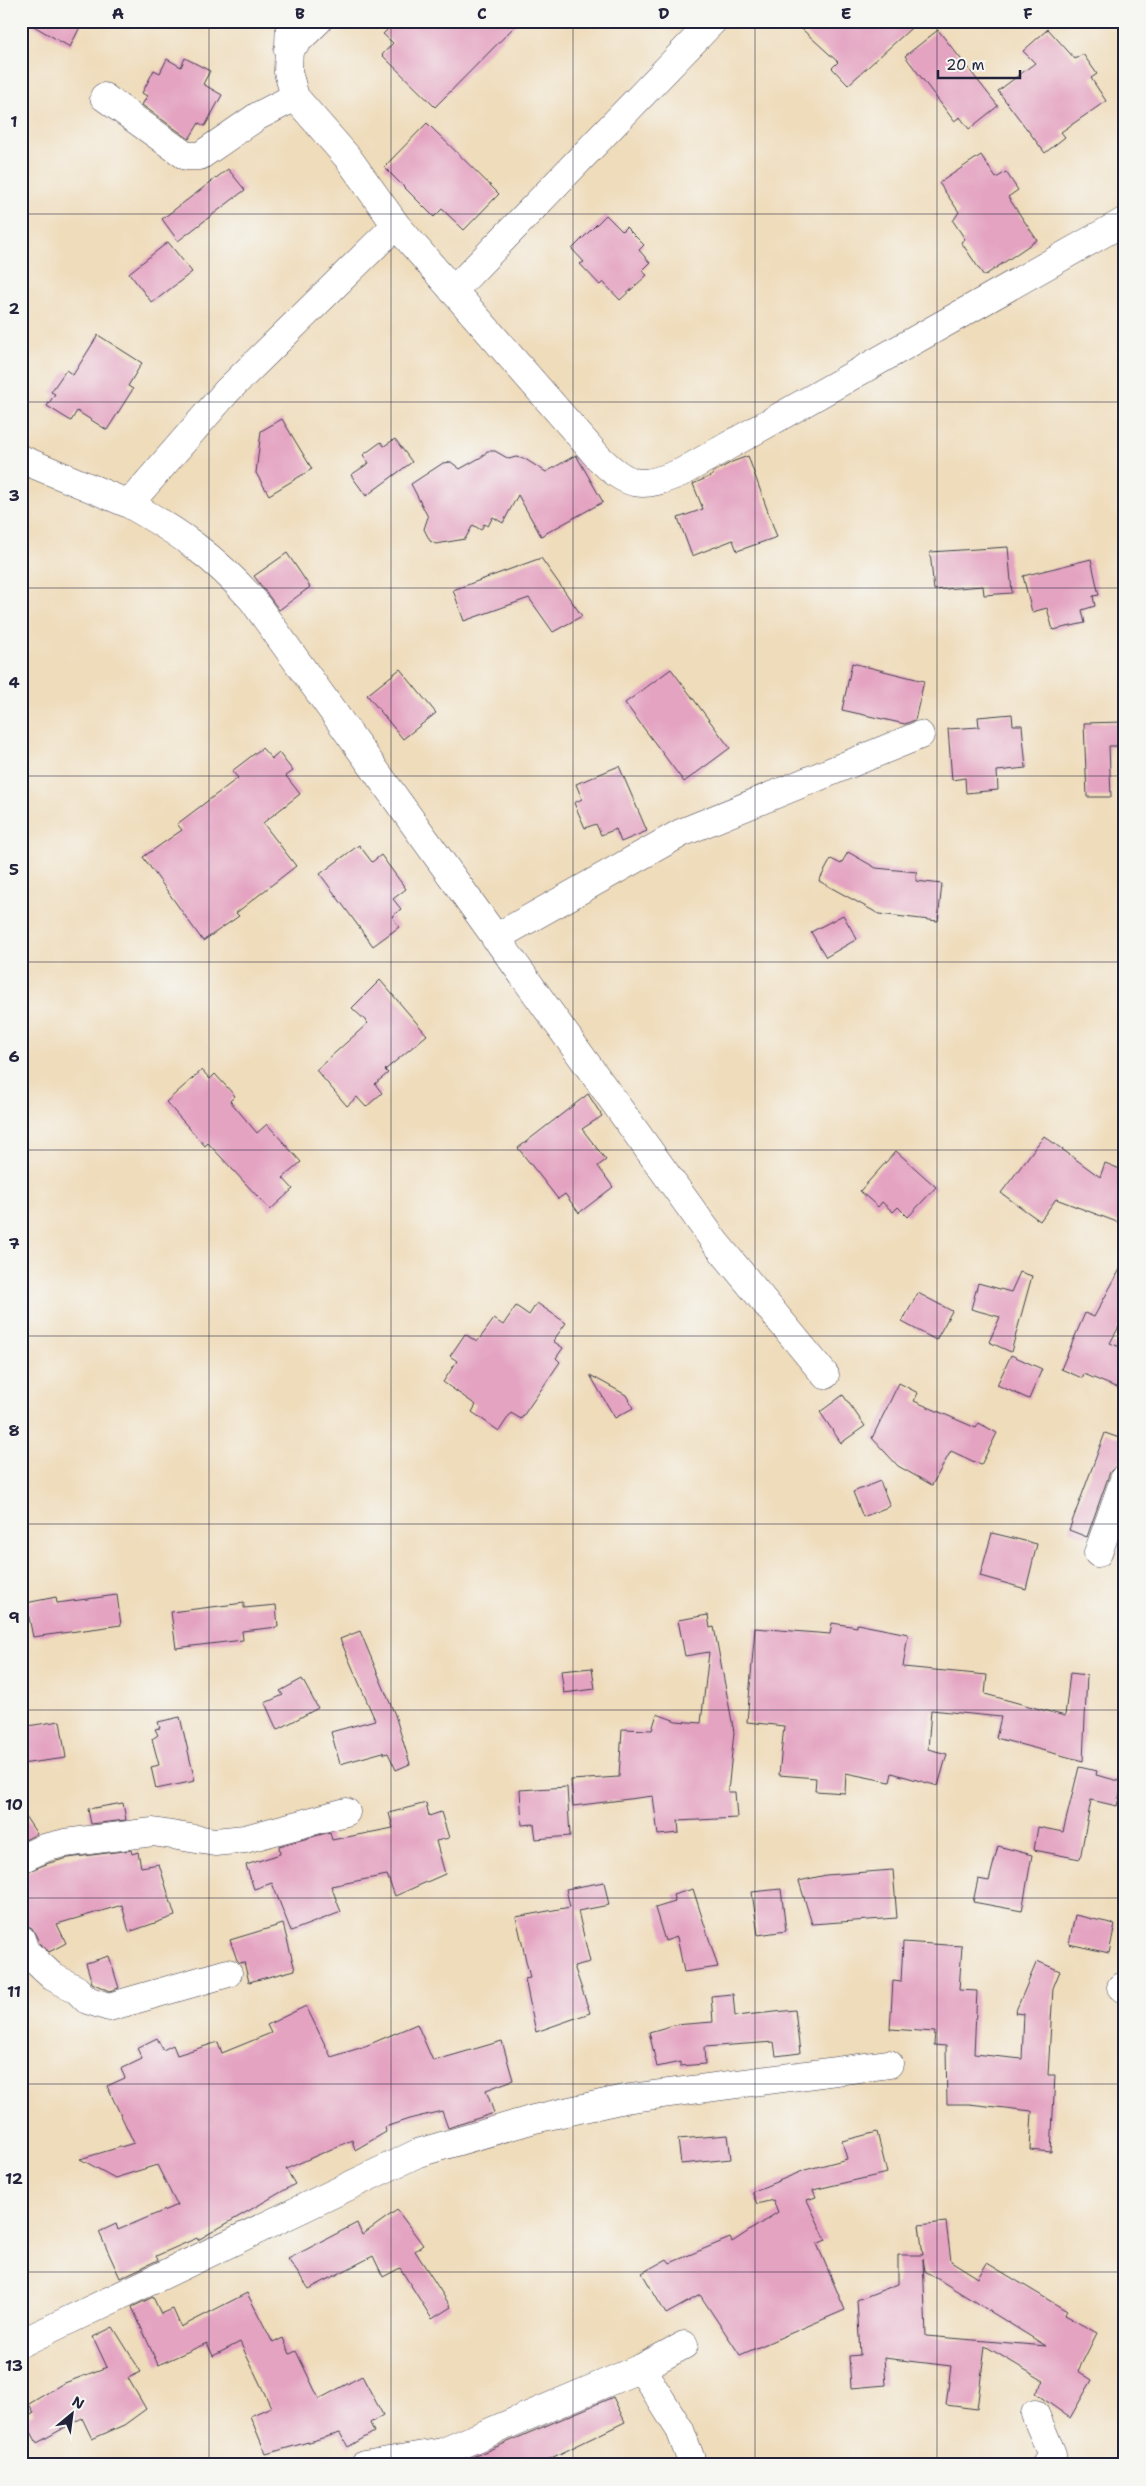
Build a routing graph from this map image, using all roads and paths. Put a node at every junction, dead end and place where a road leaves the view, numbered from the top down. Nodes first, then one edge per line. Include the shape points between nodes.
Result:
1 (290, 21) edge
2 (318, 21) edge
3 (713, 21) edge
4 (288, 50) junction
5 (104, 97) dead end
6 (295, 97) junction
7 (1125, 221) edge
8 (396, 224) junction
9 (454, 290) junction
10 (21, 459) edge
11 (129, 504) junction
12 (920, 735) dead end
13 (495, 938) junction
14 (824, 1375) dead end
15 (1125, 1477) edge
16 (1098, 1553) dead end
17 (346, 1812) dead end
18 (21, 1859) edge
19 (21, 1939) edge
20 (228, 1973) dead end
21 (889, 2064) dead end
22 (21, 2343) edge
23 (684, 2345) dead end
24 (641, 2368) junction
25 (1035, 2414) dead end
26 (364, 2465) edge
27 (693, 2465) edge
28 (1046, 2465) edge

1 - 4 street
2 - 4 street
3 - 9 street
4 - 6 street via 288,72
5 - 6 street via 186,156 200,156 258,116
6 - 8 street via 348,158
7 - 9 street via 682,472 657,482 635,483 616,475
8 - 9 street
8 - 11 street via 227,391
10 - 11 street
11 - 13 street via 201,548 252,599
12 - 13 street via 681,833
13 - 14 street via 715,1242
15 - 16 street
17 - 18 street via 245,1839 215,1842 153,1832 64,1843
19 - 20 street via 26,1951 53,1978 87,2000 109,2007
21 - 22 street via 624,2099 534,2119 418,2153
23 - 24 street
24 - 26 street via 443,2452
24 - 27 street via 680,2430
25 - 28 street via 1052,2454

